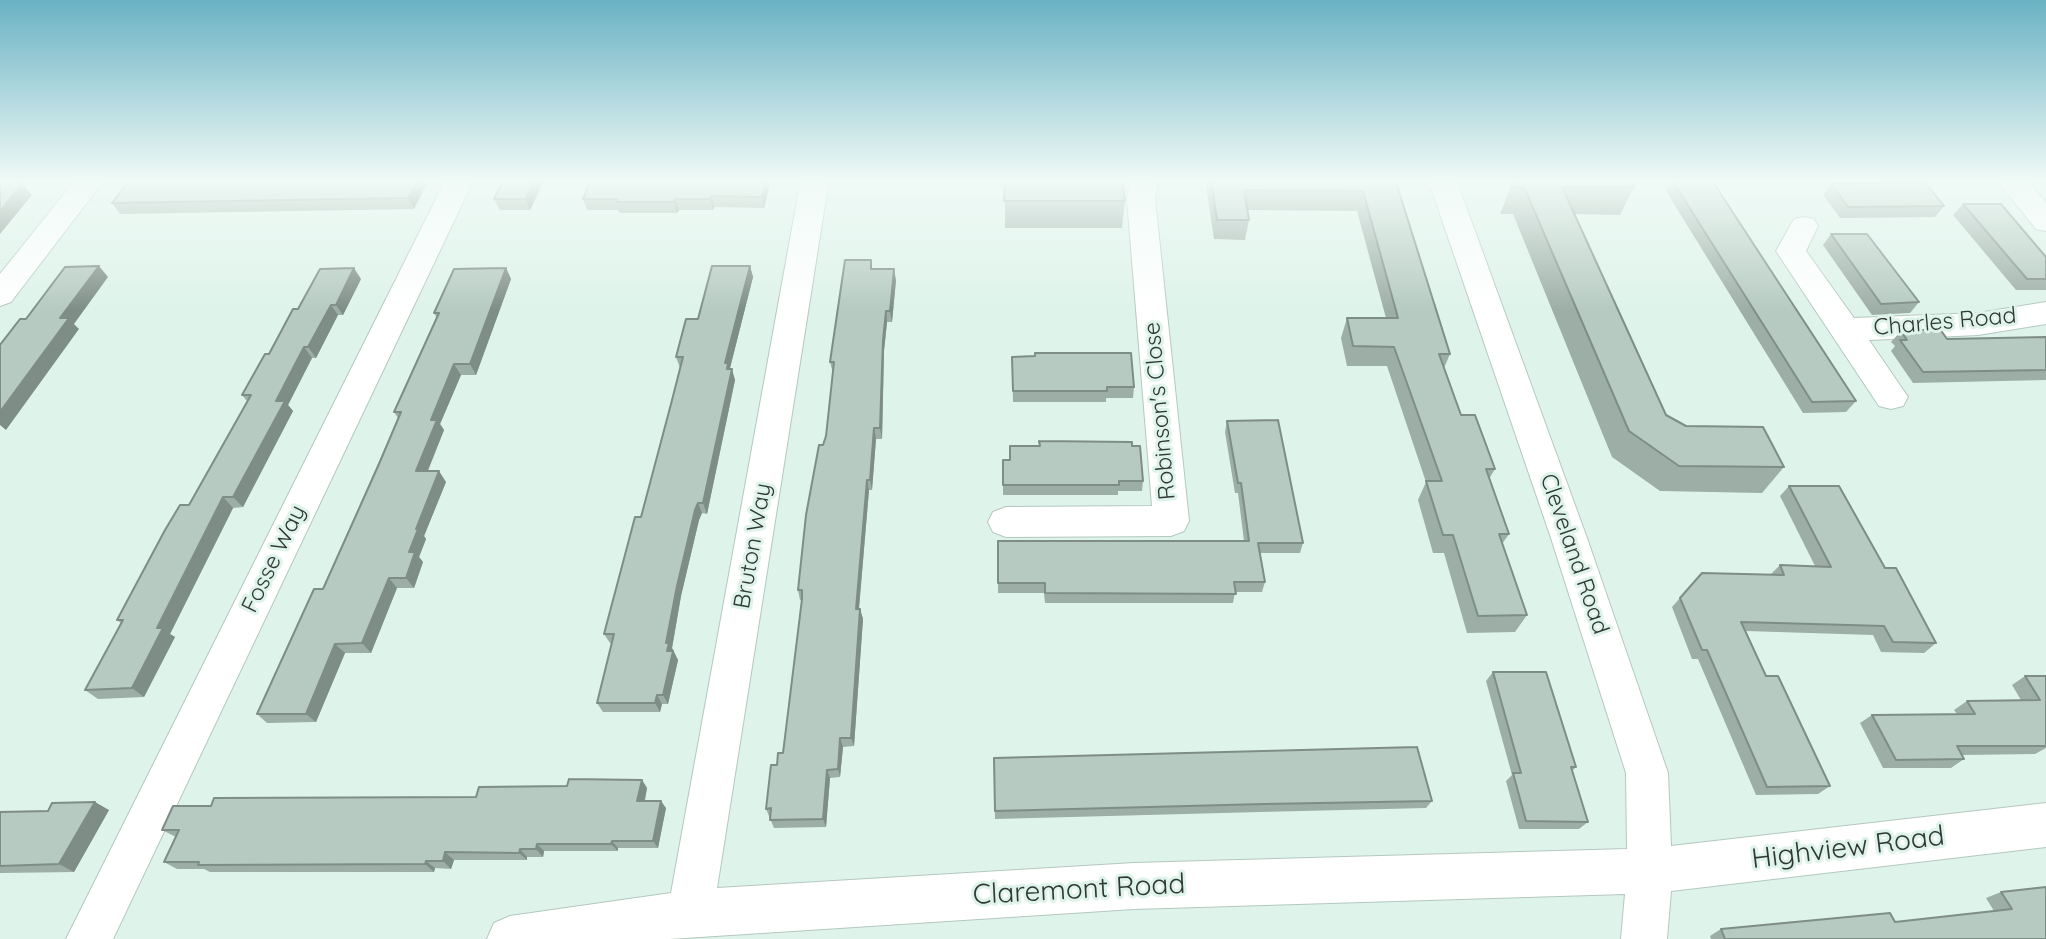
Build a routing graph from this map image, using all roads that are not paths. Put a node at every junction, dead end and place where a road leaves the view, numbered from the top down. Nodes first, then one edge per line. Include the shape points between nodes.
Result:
1 (57, 223) edge
2 (439, 223) edge
3 (808, 223) edge
4 (1142, 223) edge
5 (1458, 223) edge
6 (1804, 226) dead end
7 (0, 295) edge
8 (2046, 313) edge
9 (1844, 330) junction
10 (1891, 397) dead end
11 (1006, 522) dead end
12 (2046, 825) edge
13 (1650, 871) junction
14 (690, 913) junction
15 (89, 939) edge
16 (510, 939) edge
17 (1644, 939) edge

1 - 7 street
2 - 15 street, Fosse Way
3 - 14 street, Bruton Way
4 - 11 street, Robinson's Close via 1171,521
5 - 13 street, Cleveland Road via 1647,774
6 - 9 street, Charles Road via 1791,251
8 - 9 street, Charles Road via 1979,324
9 - 10 street, Charles Road
12 - 13 street, Highview Road
13 - 14 street, Claremont Road via 1134,886
13 - 17 street, Cleveland Road
14 - 16 street, Claremont Road

